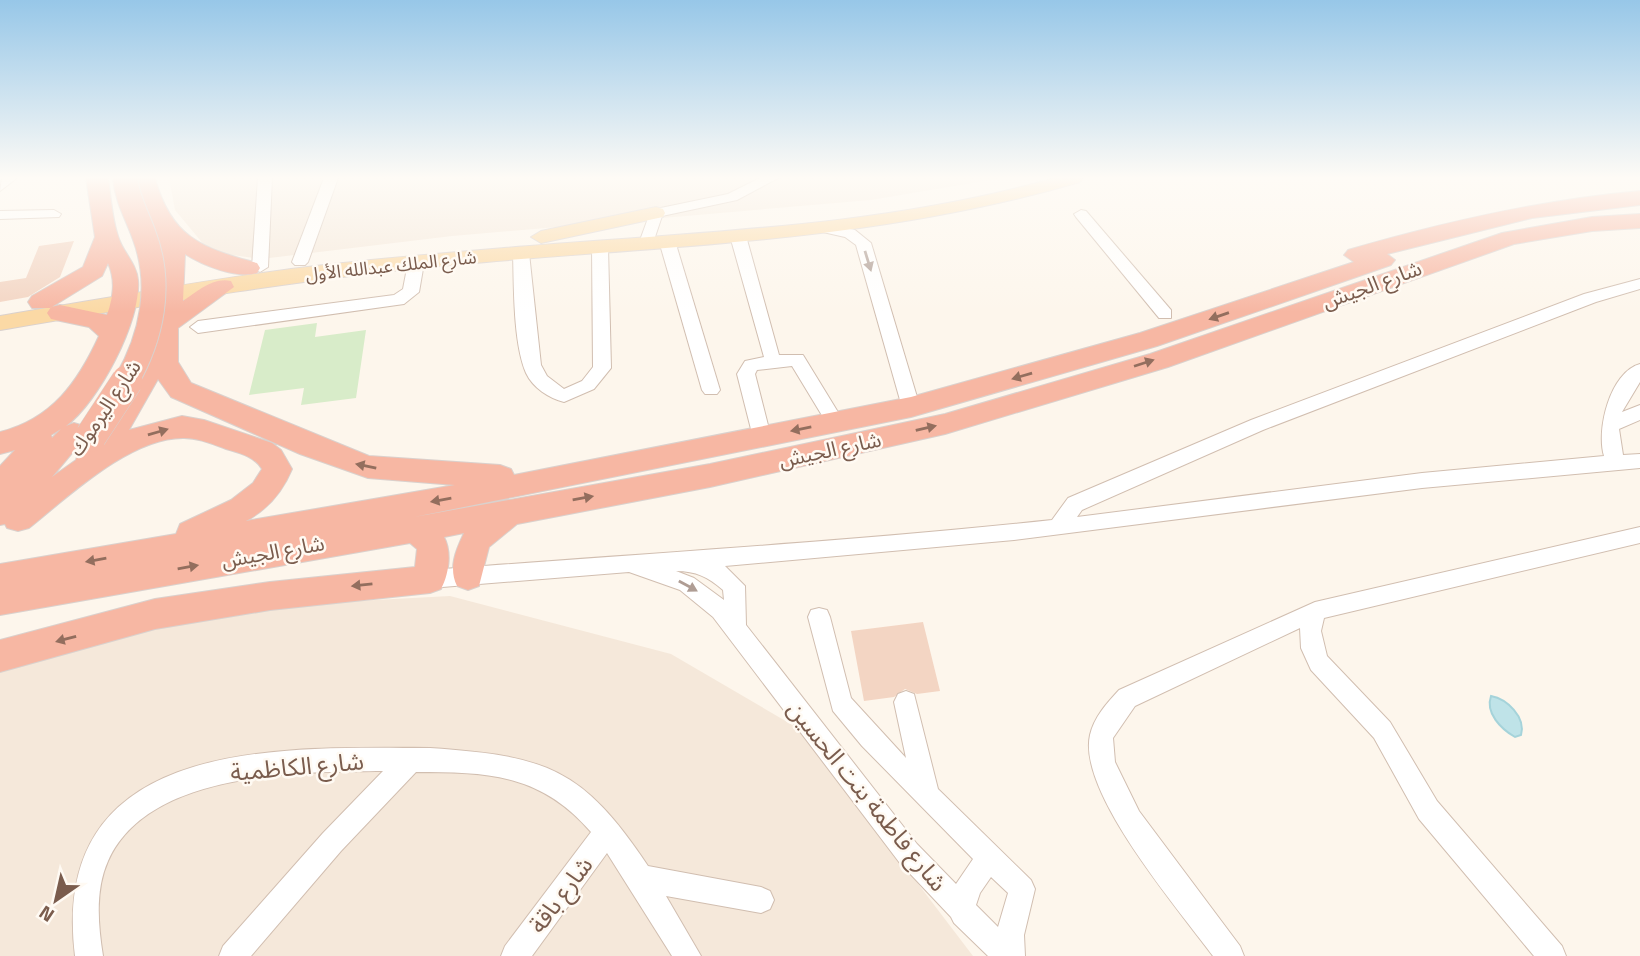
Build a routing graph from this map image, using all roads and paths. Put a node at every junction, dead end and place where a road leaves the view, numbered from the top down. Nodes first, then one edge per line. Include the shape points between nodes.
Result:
1 (104, 223) edge
2 (122, 223) edge
3 (138, 223) edge
4 (164, 223) edge
5 (259, 223) edge
6 (315, 223) edge
7 (665, 223) edge
8 (714, 223) edge
9 (850, 223) edge
10 (1088, 223) edge
11 (1479, 223) edge
12 (1529, 223) edge
13 (1614, 223) edge
14 (818, 227) junction
15 (651, 228) junction
16 (167, 230) junction
17 (738, 236) junction
18 (106, 238) junction
19 (667, 242) junction
20 (600, 247) junction
21 (521, 253) junction
22 (300, 262) junction
23 (416, 263) junction
24 (254, 267) junction
25 (174, 278) junction
26 (1640, 284) edge
27 (124, 287) junction
28 (222, 287) junction
29 (50, 308) junction
30 (0, 310) edge
31 (1165, 314) junction
32 (0, 323) edge
33 (198, 327) dead end
34 (112, 333) junction
35 (165, 334) junction
36 (771, 354) dead end
37 (1088, 358) junction
38 (1640, 370) edge
39 (711, 390) dead end
40 (912, 407) junction
41 (1640, 412) edge
42 (835, 422) junction
43 (1609, 426) junction
44 (77, 427) junction
45 (762, 437) junction
46 (0, 443) edge
47 (1640, 461) edge
48 (1616, 462) junction
49 (556, 479) junction
50 (70, 480) junction
51 (1, 484) edge
52 (516, 510) junction
53 (6, 522) edge
54 (1058, 527) junction
55 (410, 528) junction
56 (1640, 535) edge
57 (148, 562) junction
58 (690, 562) junction
59 (629, 563) junction
60 (468, 576) junction
61 (0, 578) edge
62 (430, 579) junction
63 (0, 601) edge
64 (1315, 611) junction
65 (0, 617) edge
66 (819, 617) dead end
67 (735, 628) junction
68 (0, 656) edge
69 (906, 702) dead end
70 (411, 760) junction
71 (927, 796) junction
72 (606, 833) junction
73 (992, 858) junction
74 (640, 878) junction
75 (761, 900) dead end
76 (963, 914) junction
77 (89, 956) edge
78 (233, 956) edge
79 (515, 956) edge
80 (687, 956) edge
81 (1009, 956) edge
82 (1230, 956) edge
83 (1552, 956) edge

1 - 18 highway
2 - 44 highway, شارع اليرموك via 135,253 141,291 138,312 119,365
3 - 44 highway, شارع اليرموك, bridge via 151,258 153,322 142,354
4 - 16 highway
5 - 24 street
6 - 22 street
7 - 15 street
8 - 15 main road, شارع الملك عبدالله الأول
9 - 14 main road, شارع الملك عبدالله الأول
10 - 31 street
11 - 31 highway via 1424,235
12 -> 37 highway, شارع الجيش via 1392,257
52 -> 13 highway, شارع الجيش via 753,467 949,423 1270,322 1510,237
14 - 17 main road, شارع الملك عبدالله الأول
14 -> 40 street via 850,233 863,243
15 - 19 main road, شارع الملك عبدالله الأول
15 - 20 main road, شارع الملك عبدالله الأول
15 - 22 main road, شارع الملك عبدالله الأول
16 - 24 highway via 206,257
16 - 25 highway
17 - 19 main road, شارع الملك عبدالله الأول
17 - 36 street
18 - 27 highway
18 - 29 highway via 93,271
19 - 39 street
20 - 21 main road, شارع الملك عبدالله الأول
20 - 21 street via 602,368 588,385 564,396 550,390 533,371
21 - 23 main road, شارع الملك عبدالله الأول
22 - 24 main road, شارع الملك عبدالله الأول
23 - 28 main road, شارع الملك عبدالله الأول
23 - 33 street via 411,292 398,300
24 - 25 main road, شارع الملك عبدالله الأول
25 - 27 highway via 136,278
25 - 28 main road, شارع الملك عبدالله الأول
25 - 35 highway
26 - 54 street via 1590,298 1257,425 1075,504
27 - 29 main road
27 - 34 highway
28 - 35 highway
29 - 30 main road
29 - 32 main road
29 - 34 highway via 97,320
31 - 37 highway
34 - 44 highway via 83,391
49 -> 35 highway via 403,471 343,460 181,390 163,366
35 - 50 highway via 122,418
37 -> 40 highway, شارع الجيش
38 - 43 street via 1618,398
40 - 42 highway, شارع الجيش
41 - 43 street
42 -> 45 highway, شارع الجيش
42 - 45 street via 797,359 751,365 746,374
43 - 48 street
44 - 46 highway
44 - 51 highway
44 - 53 highway, شارع اليرموك
45 - 49 highway, شارع الجيش
47 - 48 street
48 - 54 street via 1358,487
49 -> 57 highway, شارع الجيش
50 - 53 highway
50 -> 57 highway via 151,433 182,428 259,449 275,462 275,477 257,497
52 - 55 highway, شارع الجيش
52 - 60 highway via 478,533
54 - 58 street via 757,552
57 -> 55 highway, شارع الجيش
55 - 62 highway via 433,546
56 - 64 street
57 -> 61 highway, شارع الجيش
57 - 63 highway, شارع الجيش
57 - 65 highway
58 - 59 street, شارع فاطمة بنت الحسين
58 - 67 street, شارع فاطمة بنت الحسين via 714,570 734,586
59 - 60 street, شارع فاطمة بنت الحسين
59 -> 67 street, شارع فاطمة بنت الحسين via 687,584
60 - 62 street, شارع فاطمة بنت الحسين
62 -> 68 highway via 284,594 155,614
64 - 82 street via 1127,698 1101,737 1103,762 1113,789 1145,842
64 - 83 street via 1309,640 1320,664 1383,731 1428,810
66 - 71 street via 841,703
67 - 76 street, شارع فاطمة بنت الحسين via 861,796
69 - 71 street
70 - 72 street, شارع الكاظمية via 516,768 548,779 579,799
70 - 77 street, شارع الكاظمية via 280,766 208,775 145,801 119,821 98,851 87,880 83,918
70 - 78 street
71 - 73 street
72 - 74 street, شارع الكاظمية
72 - 79 street, شارع باقة
73 - 76 street via 967,886
73 - 81 street via 1022,889
74 - 75 street
74 - 80 street, شارع الكاظمية
76 - 81 street, شارع فاطمة بنت الحسين

